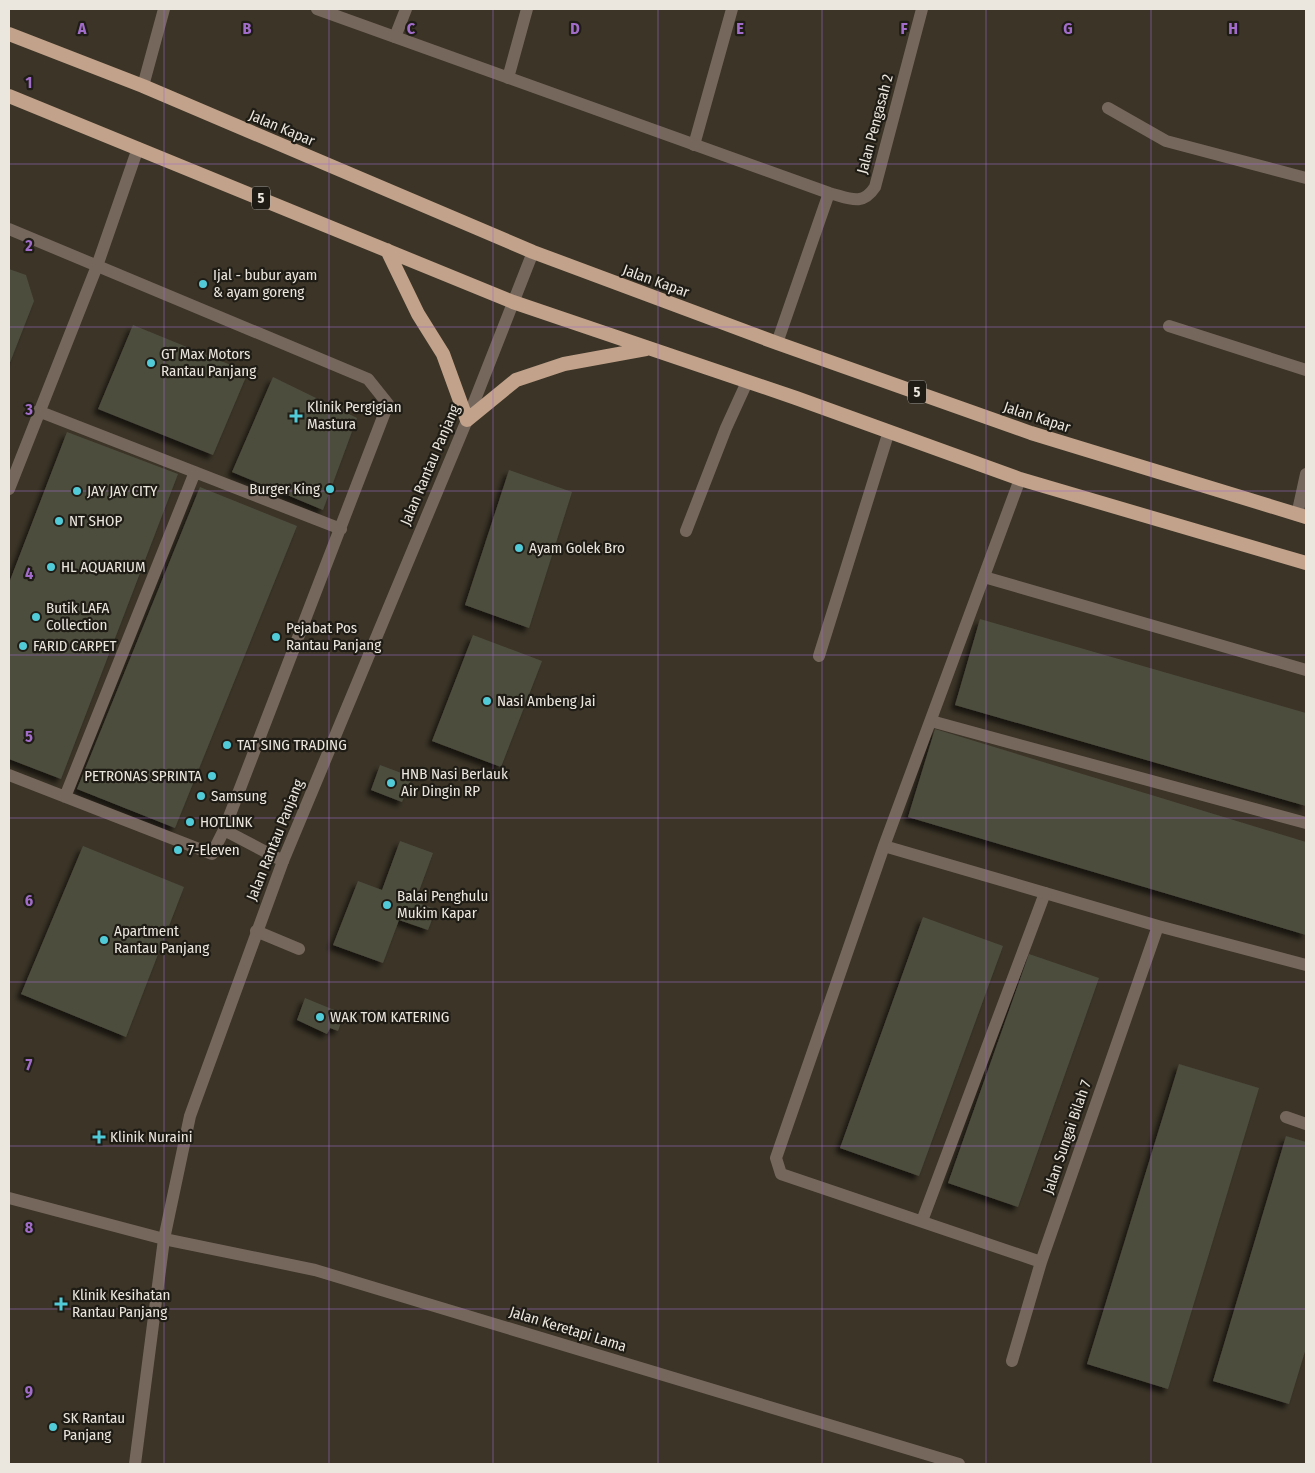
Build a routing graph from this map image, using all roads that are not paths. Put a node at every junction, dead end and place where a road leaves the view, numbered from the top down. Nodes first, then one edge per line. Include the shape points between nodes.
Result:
1 (164, 9) edge
2 (316, 9) edge
3 (406, 9) edge
4 (527, 9) edge
5 (732, 9) edge
6 (922, 9) edge
7 (9, 34) edge
8 (395, 37) junction
9 (508, 78) junction
10 (143, 86) junction
11 (9, 96) edge
12 (1108, 108) dead end
13 (694, 144) junction
14 (138, 148) junction
15 (1306, 178) edge
16 (829, 193) junction
17 (9, 229) edge
18 (387, 250) junction
19 (532, 252) junction
20 (97, 266) junction
21 (513, 302) junction
22 (1169, 326) dead end
23 (777, 343) junction
24 (649, 349) junction
25 (1306, 370) edge
26 (747, 382) junction
27 (38, 410) junction
28 (466, 420) junction
29 (889, 431) junction
30 (195, 472) junction
31 (1306, 474) edge
32 (1020, 478) junction
33 (9, 489) edge
34 (1301, 516) edge
35 (341, 529) junction
36 (686, 532) dead end
37 (1306, 563) edge
38 (984, 577) junction
39 (819, 656) dead end
40 (1306, 670) edge
41 (931, 721) junction
42 (9, 775) edge
43 (65, 797) junction
44 (1306, 823) edge
45 (224, 830) junction
46 (884, 846) junction
47 (283, 861) junction
48 (1045, 893) junction
49 (1158, 926) junction
50 (256, 931) junction
51 (299, 949) dead end
52 (1306, 965) edge
53 (1286, 1117) dead end
54 (1306, 1124) edge
55 (9, 1198) edge
56 (922, 1221) junction
57 (164, 1239) junction
58 (1041, 1262) junction
59 (1012, 1361) dead end
60 (928, 1460) edge
61 (135, 1464) edge
62 (959, 1464) edge

1 - 10 street
2 - 8 street
3 - 8 street
4 - 9 street
5 - 13 street
6 - 16 street, Jalan Pengasah 2 via 875,187 869,196 860,200
7 - 10 highway, Jalan Kapar / 5
8 - 9 street
9 - 13 street
10 - 19 highway, Jalan Kapar / 5
11 - 14 highway, 5
12 - 15 street via 1166,142
13 - 16 street
14 - 18 highway, 5
14 - 20 street
16 - 23 street
17 - 20 street
18 - 21 highway, 5
18 - 28 highway via 418,314 443,354
19 - 21 street, Jalan Rantau Panjang
19 - 23 highway, Jalan Kapar / 5
20 - 27 street
20 - 35 street via 368,379 388,404
21 - 24 highway, 5
21 - 28 street, Jalan Rantau Panjang
22 - 25 street
23 - 34 highway, Jalan Kapar / 5 via 1031,433
24 - 26 highway, 5
24 - 28 highway via 564,364 516,380
26 - 29 highway, 5
26 - 36 street
27 - 30 street
27 - 33 street
28 - 47 street, Jalan Rantau Panjang
29 - 32 highway, 5
29 - 39 street
30 - 35 street
30 - 43 street
31 - 34 street
32 - 37 highway, 5
32 - 38 street
35 - 45 street
38 - 40 street
38 - 41 street
41 - 44 street
41 - 46 street
42 - 43 street
43 - 45 street via 212,854
45 - 47 street
46 - 48 street
46 - 56 street via 776,1158 781,1174
47 - 50 street, Jalan Rantau Panjang
48 - 49 street
48 - 56 street
49 - 52 street
49 - 58 street, Jalan Sungai Bilah 7
50 - 51 street
50 - 57 street, Jalan Rantau Panjang via 190,1116
53 - 54 street
55 - 57 street, Jalan Keretapi Lama
56 - 58 street
57 - 60 street, Jalan Keretapi Lama via 315,1270
57 - 61 street, Jalan Rantau Panjang
58 - 59 street, Jalan Sungai Bilah 7
60 - 62 street, Jalan Keretapi Lama

